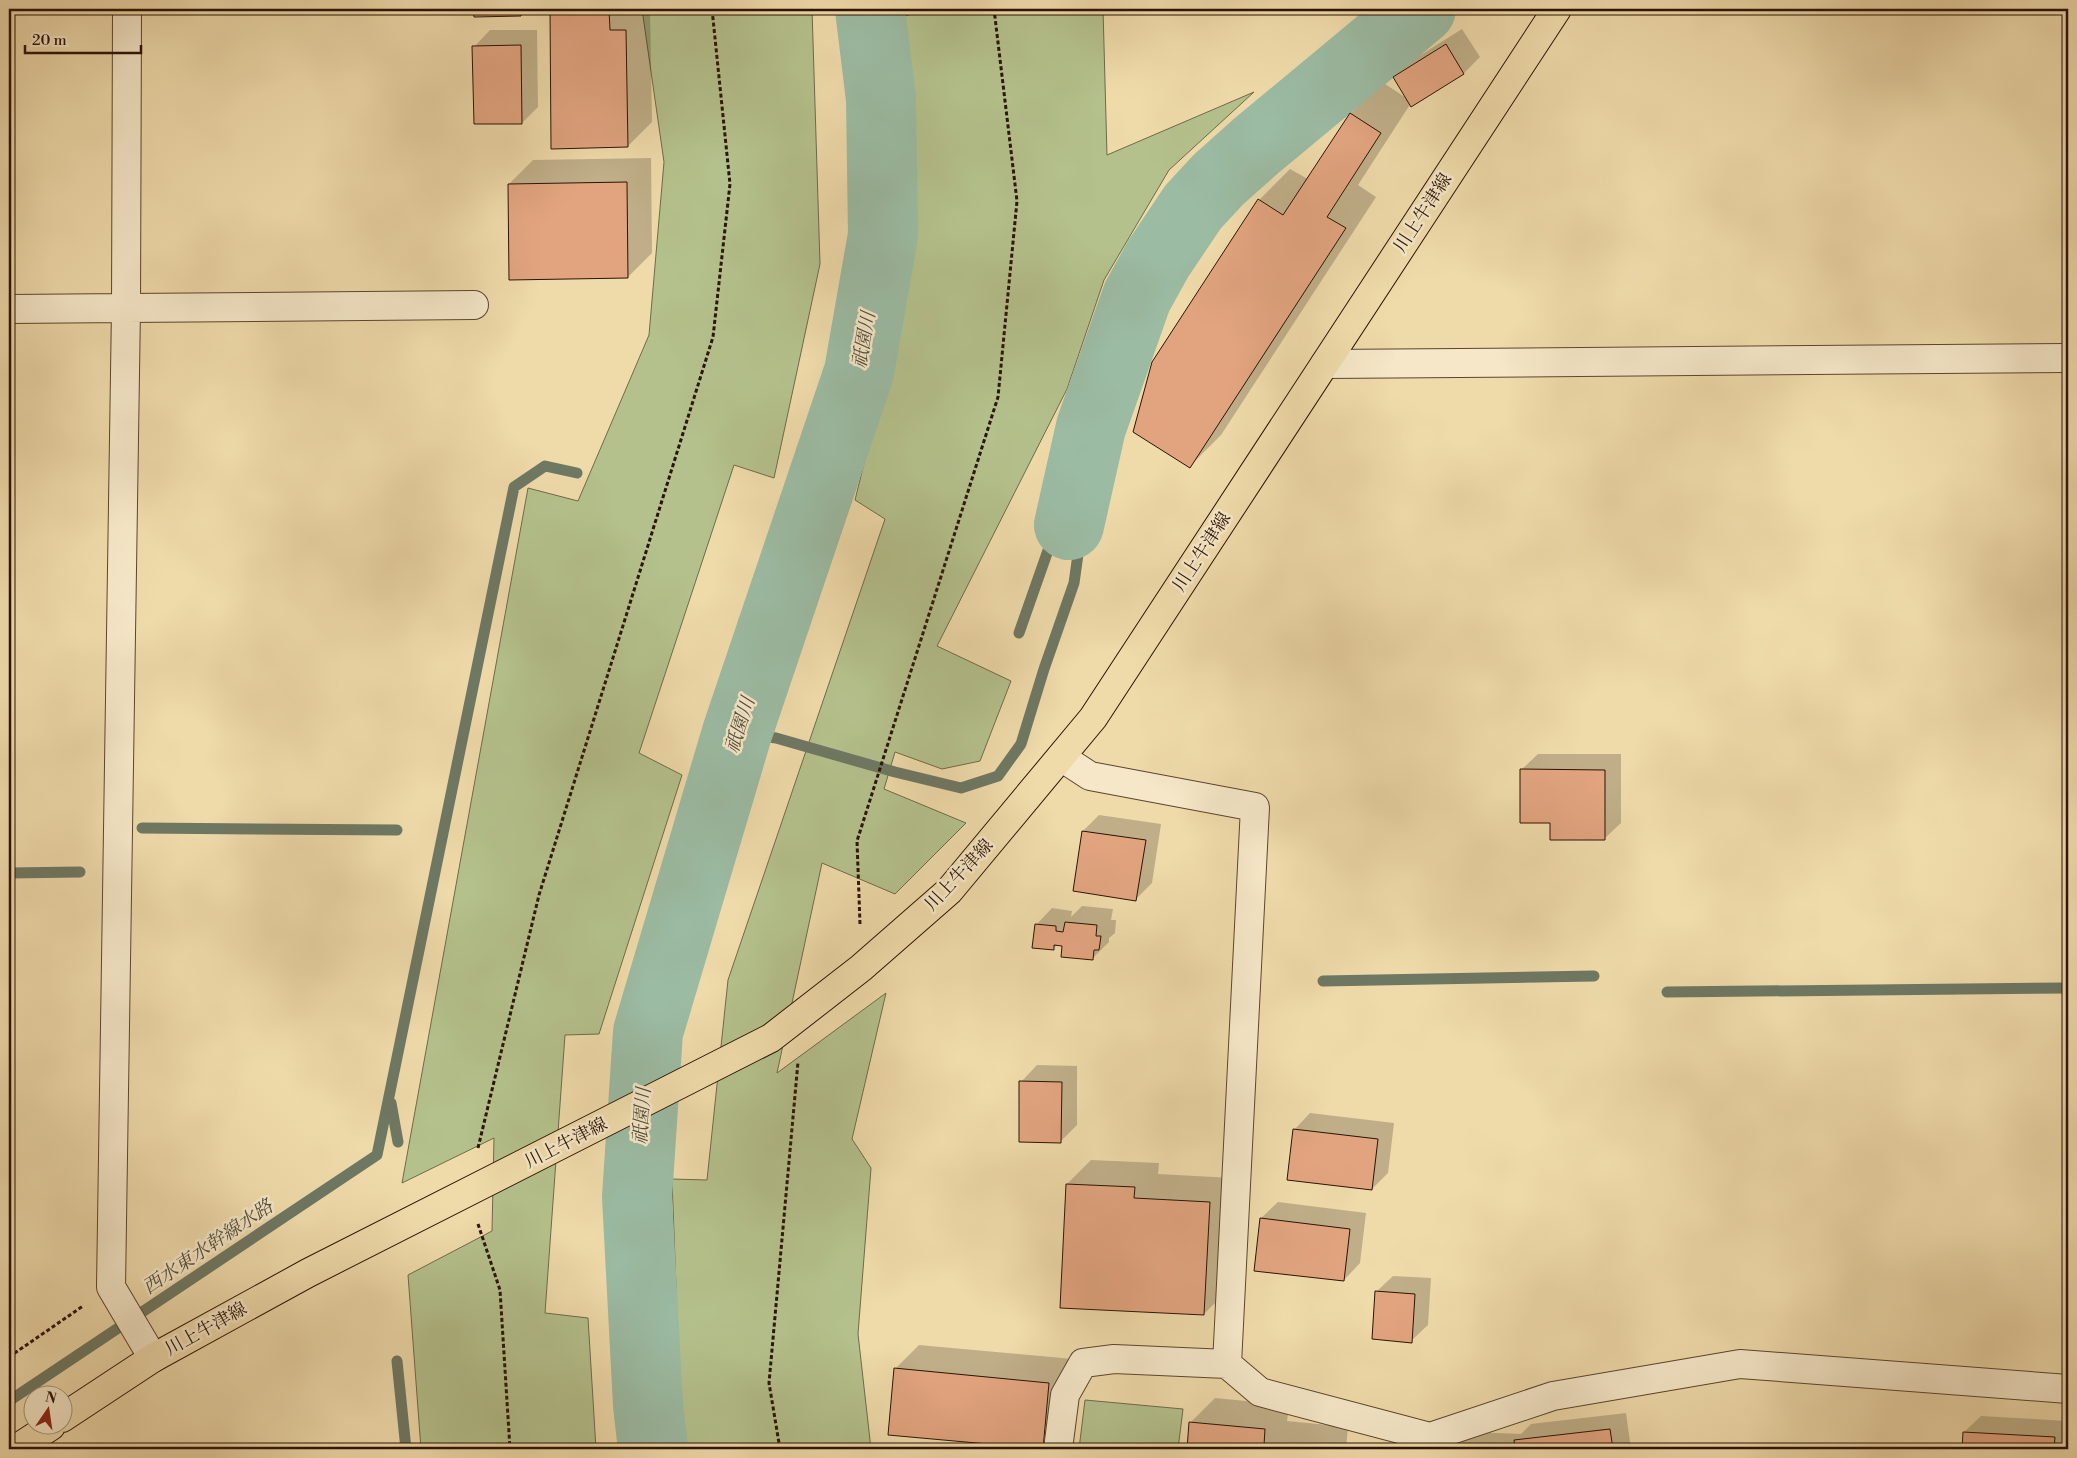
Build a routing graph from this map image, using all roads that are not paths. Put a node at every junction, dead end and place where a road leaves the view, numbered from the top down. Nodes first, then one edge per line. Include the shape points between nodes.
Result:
1 (127, 9) edge
2 (1557, 9) edge
3 (474, 305) dead end
4 (126, 308) junction
5 (9, 309) edge
6 (2068, 358) edge
7 (1325, 364) junction
8 (1061, 756) junction
9 (153, 1358) junction
10 (1227, 1364) junction
11 (2068, 1389) edge
12 (72, 1411) edge
13 (36, 1436) edge
14 (1430, 1443) edge
15 (16, 1449) edge
16 (1058, 1449) edge

1 - 4 street
2 - 7 main road, 川上牛津線
3 - 4 street
4 - 5 street
4 - 9 street via 111,1287
6 - 7 street
7 - 8 main road, 川上牛津線 via 1093,718
8 - 9 main road, 川上牛津線 via 949,890 861,968 771,1038 308,1273
8 - 10 street via 1090,776 1255,807
9 - 12 main road, 川上牛津線
10 - 14 street via 1260,1392
10 - 16 street via 1114,1359 1083,1363 1065,1395
11 - 14 street via 1740,1364 1553,1396
13 - 15 main road

